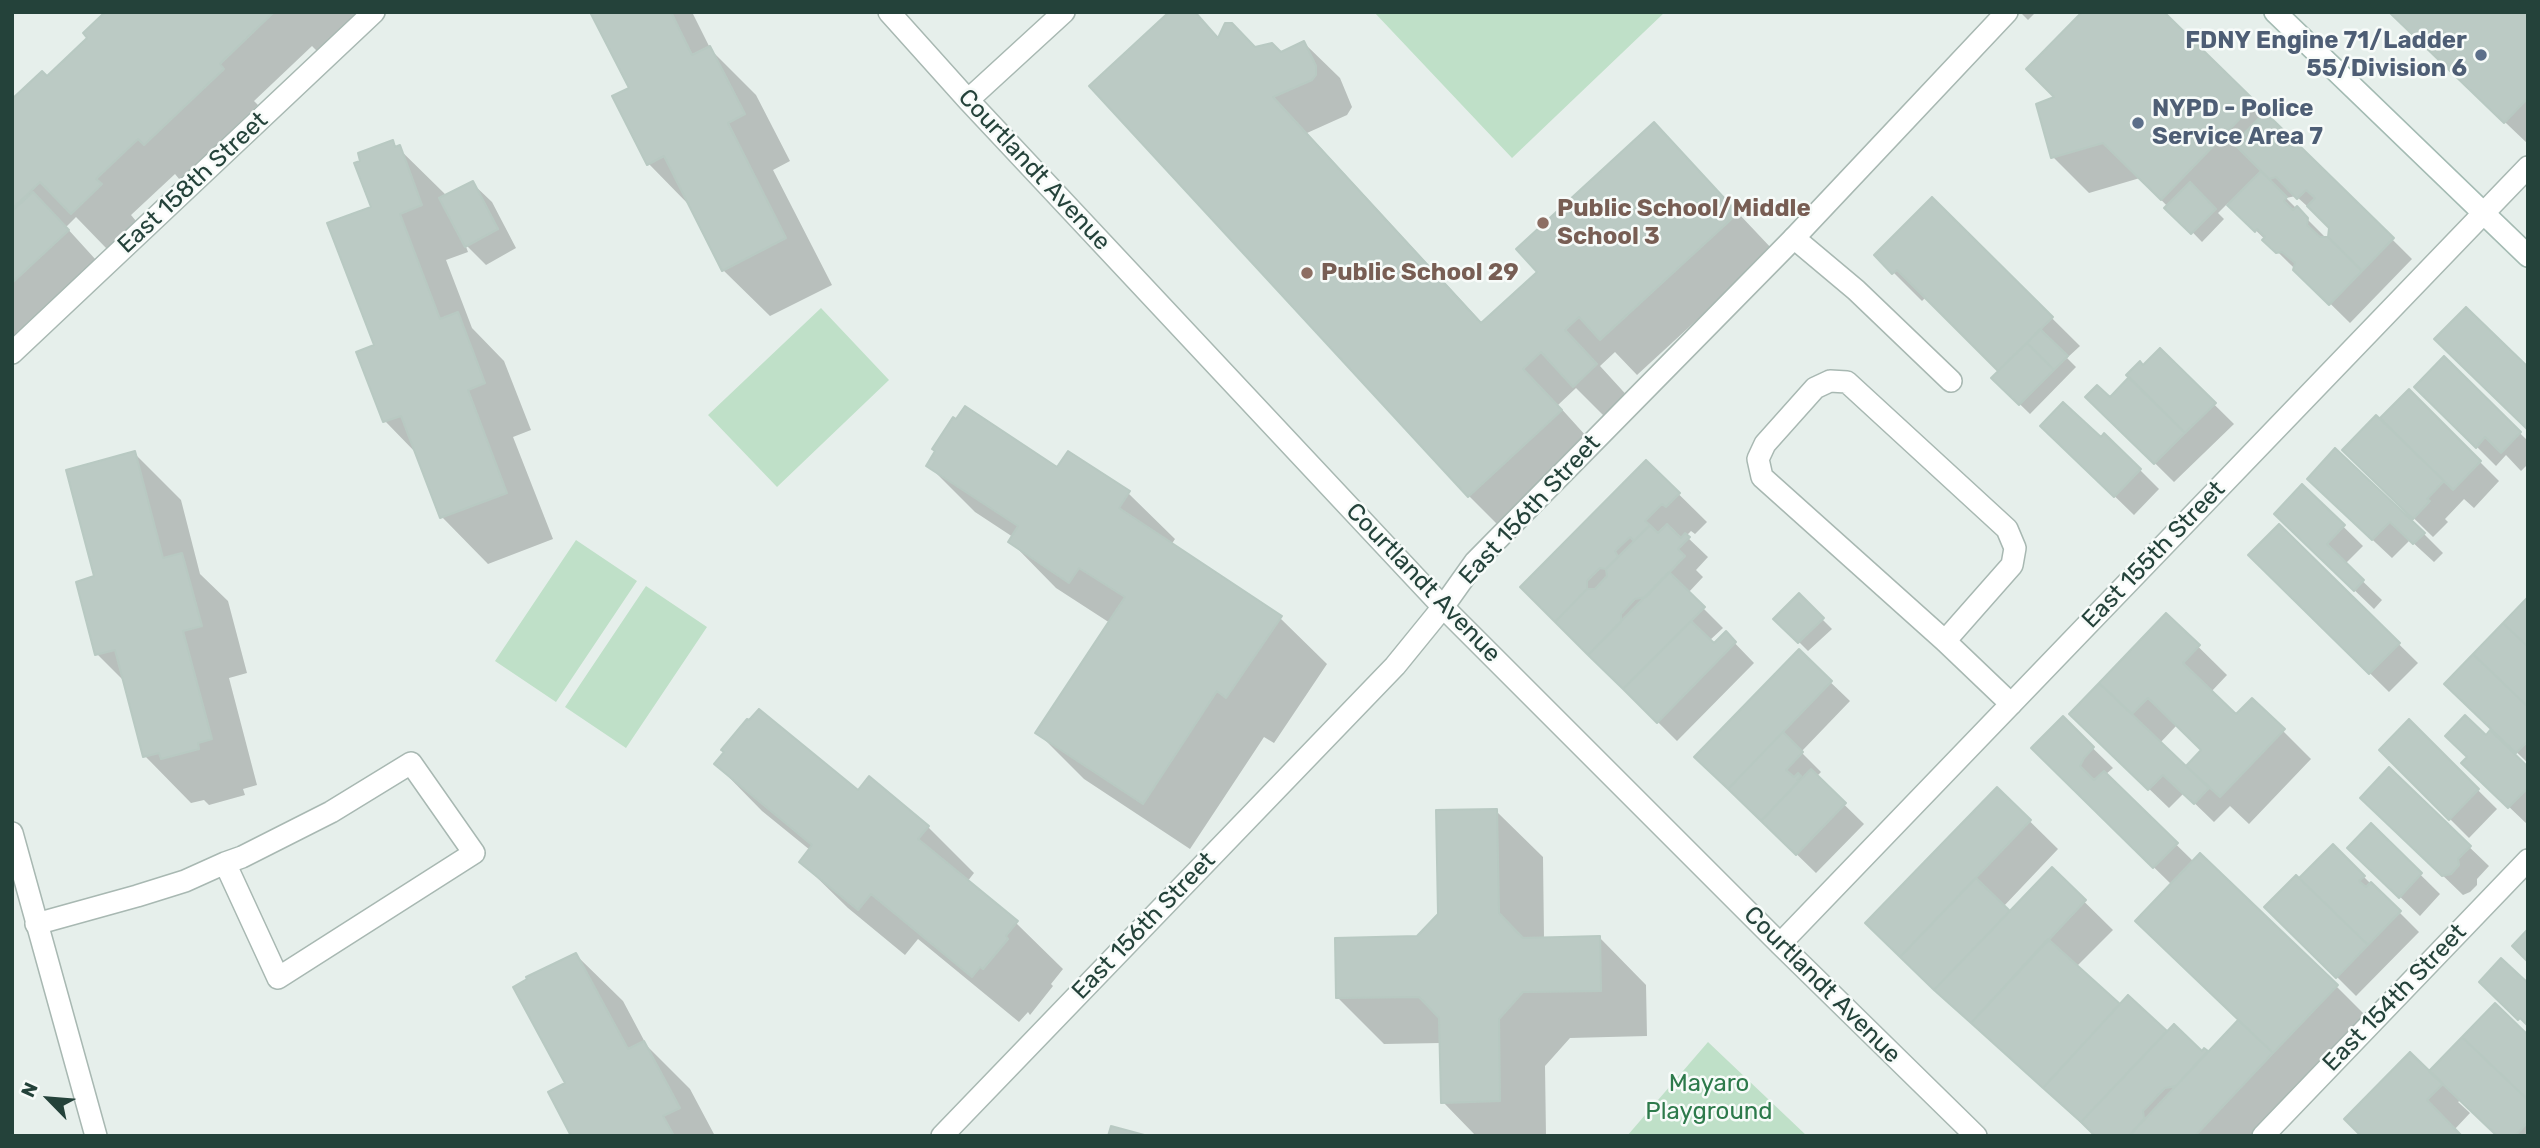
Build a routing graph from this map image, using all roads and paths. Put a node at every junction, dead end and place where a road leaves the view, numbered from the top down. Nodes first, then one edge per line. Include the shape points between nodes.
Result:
1 (374, 12) edge
2 (889, 12) edge
3 (1064, 12) edge
4 (2007, 12) edge
5 (2275, 12) edge
6 (968, 100) junction
7 (2528, 167) edge
8 (2484, 213) junction
9 (1794, 238) junction
10 (2528, 256) edge
11 (12, 353) edge
12 (1951, 381) dead end
13 (1443, 607) junction
14 (1945, 640) junction
15 (2011, 704) junction
16 (12, 833) edge
17 (2528, 860) edge
18 (225, 863) junction
19 (36, 923) junction
20 (1780, 944) junction
21 (96, 1136) edge
22 (942, 1136) edge
23 (1976, 1136) edge
24 (2263, 1136) edge

1 - 11 street, East 158th Street
2 - 6 street, Courtlandt Avenue
3 - 6 street
4 - 9 street, East 156th Street
5 - 8 street
6 - 13 street, Courtlandt Avenue
7 - 8 street, East 155th Street
8 - 10 street
8 - 15 street, East 155th Street
9 - 12 street
9 - 13 street, East 156th Street via 1475,562
13 - 20 street, Courtlandt Avenue
13 - 22 street, East 156th Street via 1395,666
14 - 14 street via 1762,477 1758,459 1765,444 1815,388 1830,381 1847,382 2007,529 2015,548 2012,565
14 - 15 street
15 - 20 street, East 155th Street
16 - 19 street
17 - 24 street, East 154th Street
18 - 18 street via 331,812 411,763 474,853 278,978
18 - 19 street via 138,896
19 - 21 street
20 - 23 street, Courtlandt Avenue

